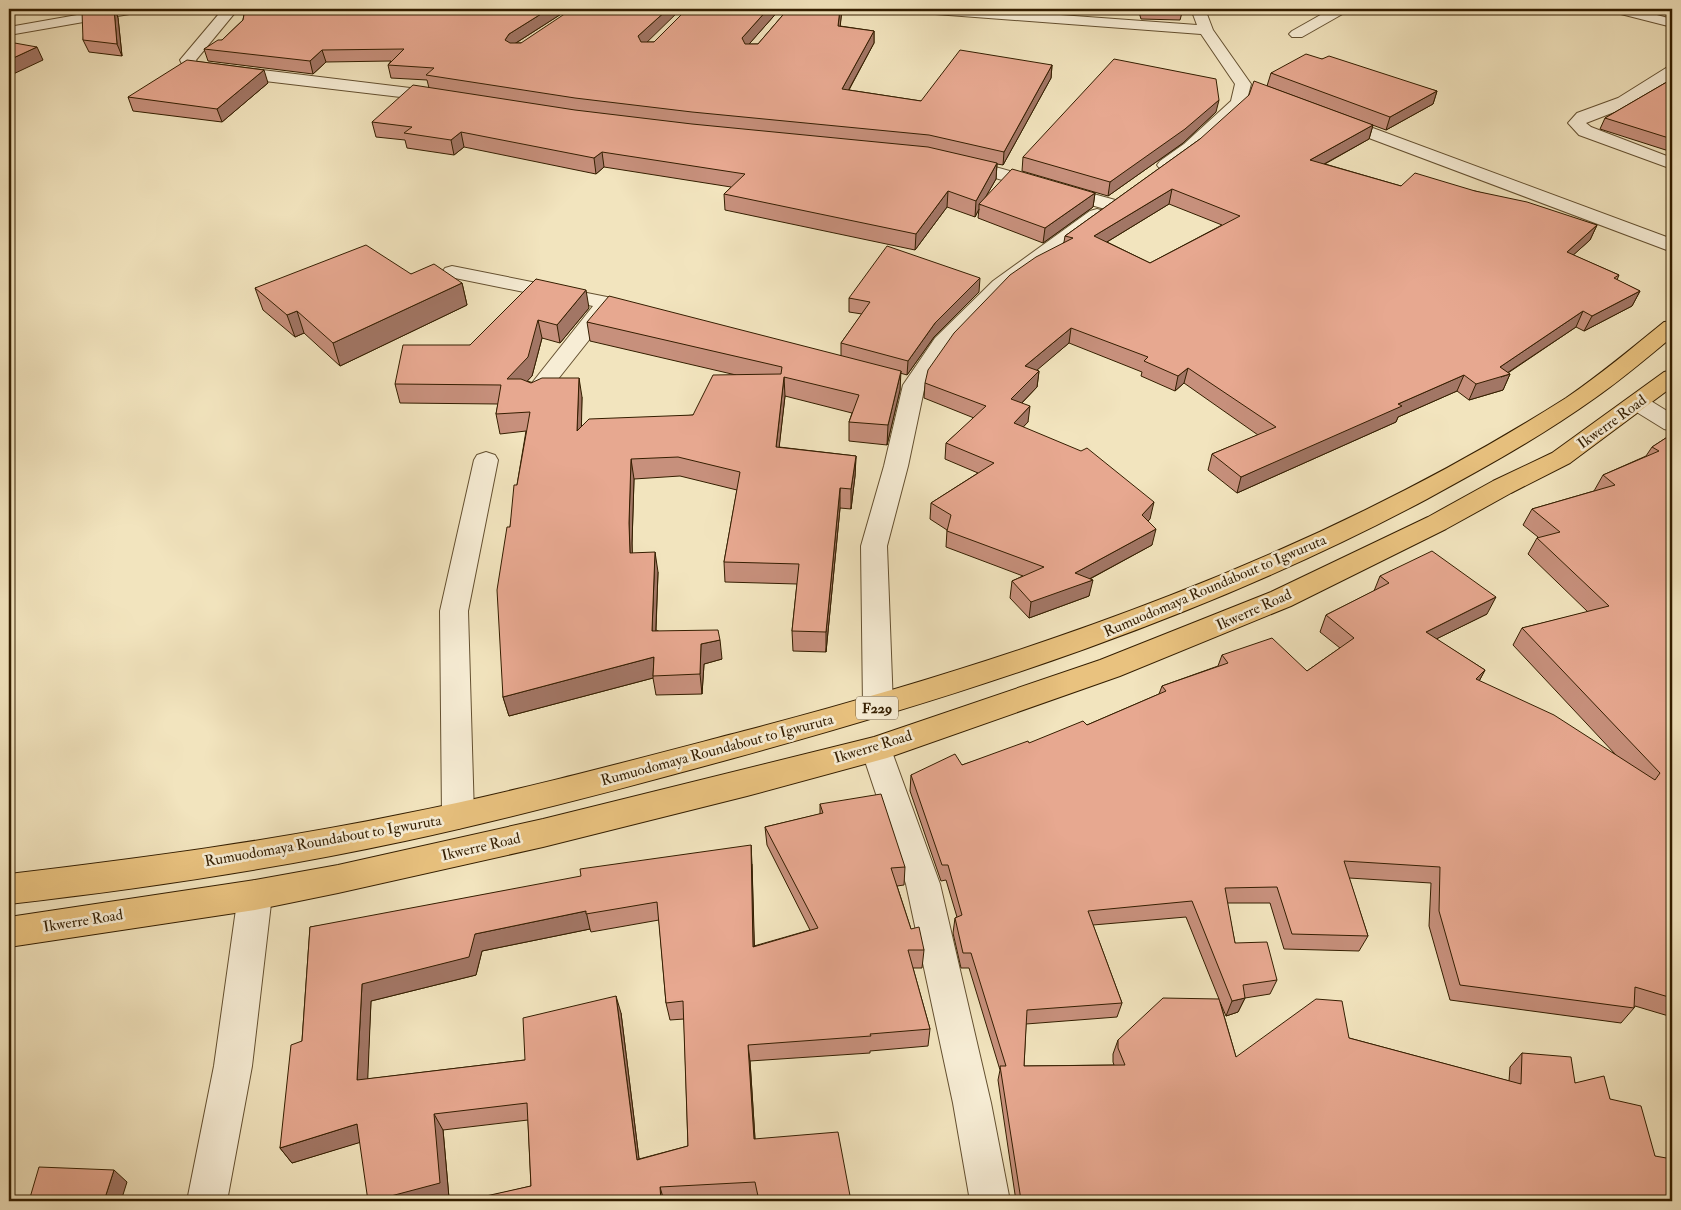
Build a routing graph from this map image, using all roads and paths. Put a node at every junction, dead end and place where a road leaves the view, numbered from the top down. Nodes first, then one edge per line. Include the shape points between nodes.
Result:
1 (135, 9) edge
2 (231, 9) edge
3 (922, 9) edge
4 (1198, 9) edge
5 (1341, 9) edge
6 (1618, 9) edge
7 (1672, 23) edge
8 (1206, 30) junction
9 (9, 31) edge
10 (1297, 34) dead end
11 (1672, 71) edge
12 (463, 100) edge
13 (1316, 112) edge
14 (947, 159) edge
15 (1672, 164) edge
16 (1151, 176) edge
17 (1672, 246) edge
18 (452, 272) dead end
19 (607, 303) junction
20 (655, 316) edge
21 (1672, 326) edge
22 (1672, 378) edge
23 (535, 393) edge
24 (1638, 404) junction
25 (1672, 424) edge
26 (486, 460) dead end
27 (878, 708) junction
28 (876, 749) junction
29 (458, 816) junction
30 (9, 889) edge
31 (255, 895) junction
32 (9, 932) edge
33 (207, 1201) edge
34 (990, 1201) edge

1 - 9 street
2 - 12 street via 188,60 190,65 208,70
3 - 8 street
4 - 8 street
5 - 10 street
6 - 7 street
8 - 16 street via 1252,88 1190,148
11 - 15 street via 1624,102 1576,122 1584,131
13 - 17 street
14 - 27 street via 1120,199 1000,285 904,383 896,466 874,546
18 - 19 street
19 - 20 street
19 - 23 street
21 - 27 main road, Rumuodomaya Roundabout to Igwuruta / F229 via 1578,400 1496,451 1390,509 1286,559 1160,612
22 - 24 main road, Ikwerre Road / F229
24 - 25 street
24 - 28 main road, Ikwerre Road / F229 via 1561,458 1281,599 1110,668
26 - 29 street via 454,610
27 - 29 main road, Rumuodomaya Roundabout to Igwuruta / F229
28 - 31 main road, Ikwerre Road / F229 via 543,833
28 - 34 street via 923,884 972,1103
29 - 30 main road, Rumuodomaya Roundabout to Igwuruta / F229 via 234,859
31 - 32 main road, Ikwerre Road / F229
31 - 33 street via 233,1066

